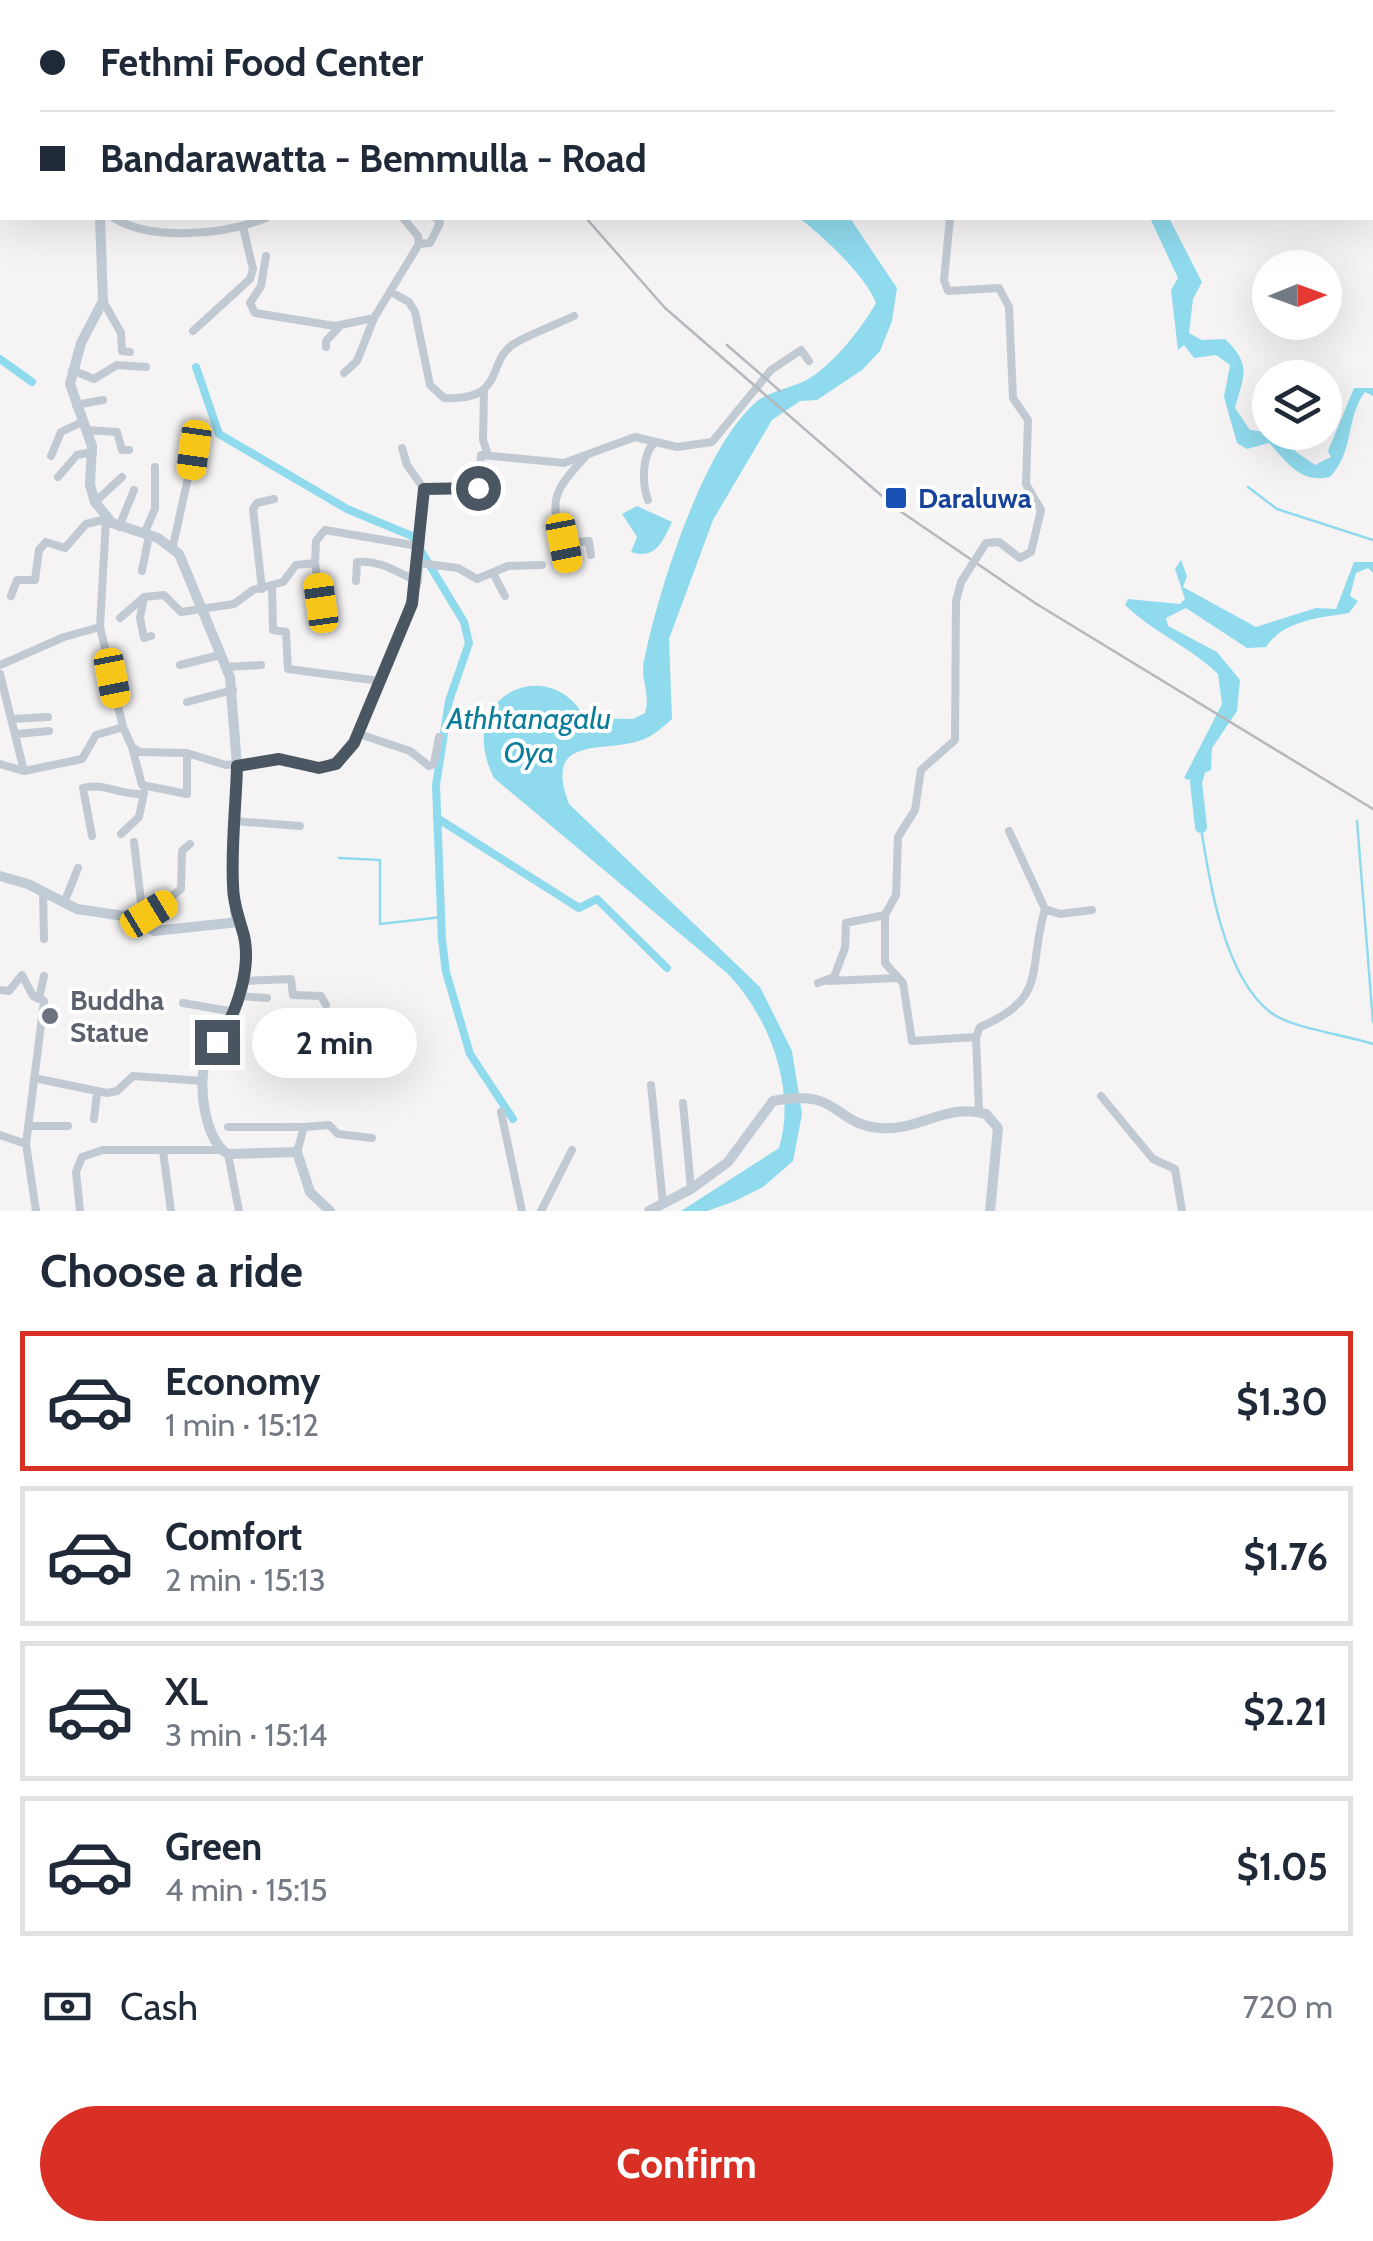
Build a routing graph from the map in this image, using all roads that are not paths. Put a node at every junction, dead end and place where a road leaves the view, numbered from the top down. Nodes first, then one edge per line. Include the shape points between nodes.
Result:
1 (100, 220) edge
2 (118, 220) edge
3 (182, 220) edge
4 (261, 220) edge
5 (405, 220) edge
6 (438, 220) edge
7 (950, 220) edge
8 (243, 227) junction
9 (176, 230) junction
10 (419, 244) junction
11 (266, 256) dead end
12 (391, 292) junction
13 (103, 302) junction
14 (574, 316) dead end
15 (374, 318) junction
16 (341, 325) junction
17 (193, 331) dead end
18 (326, 347) dead end
19 (130, 352) dead end
20 (809, 361) dead end
21 (146, 367) dead end
22 (72, 370) junction
23 (344, 373) dead end
24 (484, 389) junction
25 (103, 400) dead end
26 (76, 405) junction
27 (84, 426) junction
28 (653, 444) junction
29 (402, 448) dead end
30 (129, 450) dead end
31 (194, 450) dead end
32 (94, 452) junction
33 (588, 454) junction
34 (488, 455) junction
35 (51, 456) dead end
36 (155, 467) dead end
37 (58, 477) dead end
38 (122, 477) dead end
39 (424, 489) junction
40 (134, 490) dead end
41 (274, 499) dead end
42 (648, 500) dead end
43 (95, 502) junction
44 (106, 519) junction
45 (119, 527) junction
46 (146, 535) junction
47 (564, 543) junction
48 (173, 546) junction
49 (418, 546) junction
50 (591, 555) dead end
51 (419, 562) junction
52 (315, 563) junction
53 (542, 565) dead end
54 (569, 569) dead end
55 (142, 572) dead end
56 (494, 575) junction
57 (356, 580) dead end
58 (418, 582) junction
59 (267, 588) junction
60 (11, 596) dead end
61 (506, 596) dead end
62 (144, 598) junction
63 (321, 603) dead end
64 (204, 608) junction
65 (120, 618) dead end
66 (100, 627) junction
67 (151, 636) dead end
68 (220, 655) junction
69 (180, 664) dead end
70 (0, 665) edge
71 (261, 665) dead end
72 (227, 667) junction
73 (0, 674) edge
74 (380, 681) junction
75 (233, 690) junction
76 (4, 698) edge
77 (186, 702) dead end
78 (48, 717) dead end
79 (13, 720) junction
80 (122, 724) junction
81 (49, 731) dead end
82 (17, 734) junction
83 (359, 734) junction
84 (439, 737) dead end
85 (132, 747) junction
86 (187, 753) junction
87 (0, 764) edge
88 (237, 766) junction
89 (24, 771) junction
90 (145, 792) junction
91 (234, 821) junction
92 (300, 826) dead end
93 (1009, 831) dead end
94 (121, 834) dead end
95 (92, 836) dead end
96 (134, 842) dead end
97 (190, 844) dead end
98 (78, 868) dead end
99 (0, 876) edge
100 (43, 892) junction
101 (64, 903) junction
102 (1046, 909) junction
103 (1092, 910) dead end
104 (885, 915) junction
105 (141, 920) junction
106 (236, 921) junction
107 (44, 940) dead end
108 (44, 976) dead end
109 (896, 978) junction
110 (241, 982) junction
111 (0, 990) edge
112 (240, 996) junction
113 (267, 998) dead end
114 (40, 999) junction
115 (184, 1003) dead end
116 (326, 1006) dead end
117 (235, 1012) junction
118 (976, 1036) junction
119 (34, 1078) junction
120 (203, 1081) junction
121 (652, 1085) dead end
122 (97, 1093) junction
123 (1101, 1096) dead end
124 (682, 1103) dead end
125 (501, 1112) dead end
126 (979, 1112) junction
127 (94, 1119) dead end
128 (28, 1126) junction
129 (68, 1126) dead end
130 (228, 1126) dead end
131 (304, 1127) junction
132 (0, 1135) edge
133 (372, 1138) dead end
134 (26, 1144) junction
135 (572, 1150) dead end
136 (163, 1151) junction
137 (224, 1152) junction
138 (297, 1152) junction
139 (691, 1189) junction
140 (664, 1204) junction
141 (36, 1211) edge
142 (80, 1211) edge
143 (171, 1211) edge
144 (239, 1211) edge
145 (330, 1211) edge
146 (522, 1211) edge
147 (541, 1211) edge
148 (649, 1211) edge
149 (990, 1211) edge
150 (1182, 1211) edge

1 - 13 street
2 - 9 street via 138,229
3 - 9 street
4 - 8 street
5 - 10 street
6 - 10 street via 430,243
7 - 104 street, bridge via 948,292 998,288 1009,307 1013,398 1028,420 1026,484 1041,510 1031,552 1020,558 999,542 986,543 961,582 956,740 921,770 915,810 898,837 896,894
8 - 9 street
8 - 17 street via 250,279
10 - 12 street
11 - 16 street via 261,286 250,302 255,312
12 - 15 street
12 - 24 street via 415,312 430,386 444,398 470,399
13 - 19 street via 122,334 122,351
13 - 22 street
14 - 24 street via 514,342
15 - 16 street
15 - 23 street via 357,361
16 - 18 street
20 - 28 street via 800,350 770,370 712,442
21 - 22 street via 117,365 94,378
22 - 26 street
24 - 34 street
25 - 26 street
26 - 27 street
27 - 30 street via 117,432 122,450
27 - 32 street
27 - 35 street via 61,432
28 - 33 street via 634,437
28 - 42 street via 646,456
29 - 39 street
31 - 48 street
32 - 37 street via 77,455
32 - 43 street
33 - 34 street via 564,464
33 - 47 street via 556,497 553,511
34 - 39 street via 481,454 478,488
36 - 46 street via 155,509
38 - 43 street
39 - 49 street
40 - 45 street
41 - 59 street via 253,508
43 - 44 street
44 - 45 street
44 - 60 street via 86,524 65,548 46,542 36,580 16,580
44 - 66 street
45 - 46 street
46 - 48 street
46 - 55 street
47 - 50 street via 589,541
47 - 54 street
48 - 64 street
49 - 51 street
49 - 52 street via 326,530 316,541
51 - 56 street via 458,568 477,579
51 - 58 street
52 - 59 street via 296,565 283,582
52 - 63 street
53 - 56 street via 508,566
56 - 61 street
57 - 58 street via 358,562 378,562
58 - 74 street
59 - 64 street via 234,604
59 - 74 street via 273,630 286,632 288,669
62 - 64 street via 164,595 181,612
62 - 65 street
62 - 67 street via 140,622 144,638
64 - 68 street
66 - 70 street
66 - 80 street
68 - 69 street
68 - 72 street
71 - 72 street
72 - 75 street
73 - 76 street
74 - 83 street
75 - 77 street
75 - 88 street
76 - 79 street
78 - 79 street
79 - 82 street
80 - 85 street
80 - 89 street via 96,735 82,759
81 - 82 street
82 - 89 street
83 - 84 street via 410,750 429,766
83 - 88 street via 336,764 319,768 279,759
85 - 86 street
85 - 90 street
86 - 88 street
86 - 90 street via 187,794
87 - 89 street
88 - 91 street
90 - 94 street via 139,817
90 - 95 street via 83,788
91 - 92 street
91 - 106 street
93 - 102 street
96 - 105 street
97 - 105 street via 182,851 181,889
98 - 101 street
99 - 100 street
100 - 101 street
100 - 107 street
101 - 105 street
102 - 103 street
102 - 118 street via 1030,992 1011,1014 980,1026
104 - 109 street, bridge via 886,963
104 - 109 street via 846,924 834,976 821,982
105 - 106 street via 154,931
106 - 110 street via 244,939
108 - 114 street
109 - 118 street, bridge via 912,1041
110 - 112 street
110 - 116 street via 291,979 293,995 321,996
111 - 114 street via 9,991 22,975
112 - 113 street
112 - 117 street
114 - 119 street
115 - 117 street
117 - 120 street via 206,1060
118 - 126 street, bridge
119 - 122 street
119 - 128 street
120 - 122 street via 133,1076 117,1091
120 - 137 street via 209,1121
121 - 140 street
122 - 127 street
123 - 150 street via 1152,1159 1176,1169
124 - 139 street
125 - 146 street
126 - 139 street via 877,1128 854,1122 830,1102 778,1100 728,1162
126 - 149 street via 998,1128
128 - 129 street
128 - 134 street
130 - 131 street
131 - 133 street via 329,1125 338,1134
131 - 138 street
132 - 134 street
134 - 141 street
135 - 147 street
136 - 137 street
136 - 142 street via 104,1150 82,1157 76,1172
136 - 143 street
137 - 138 street
137 - 144 street
138 - 145 street via 310,1192
139 - 140 street
140 - 148 street

